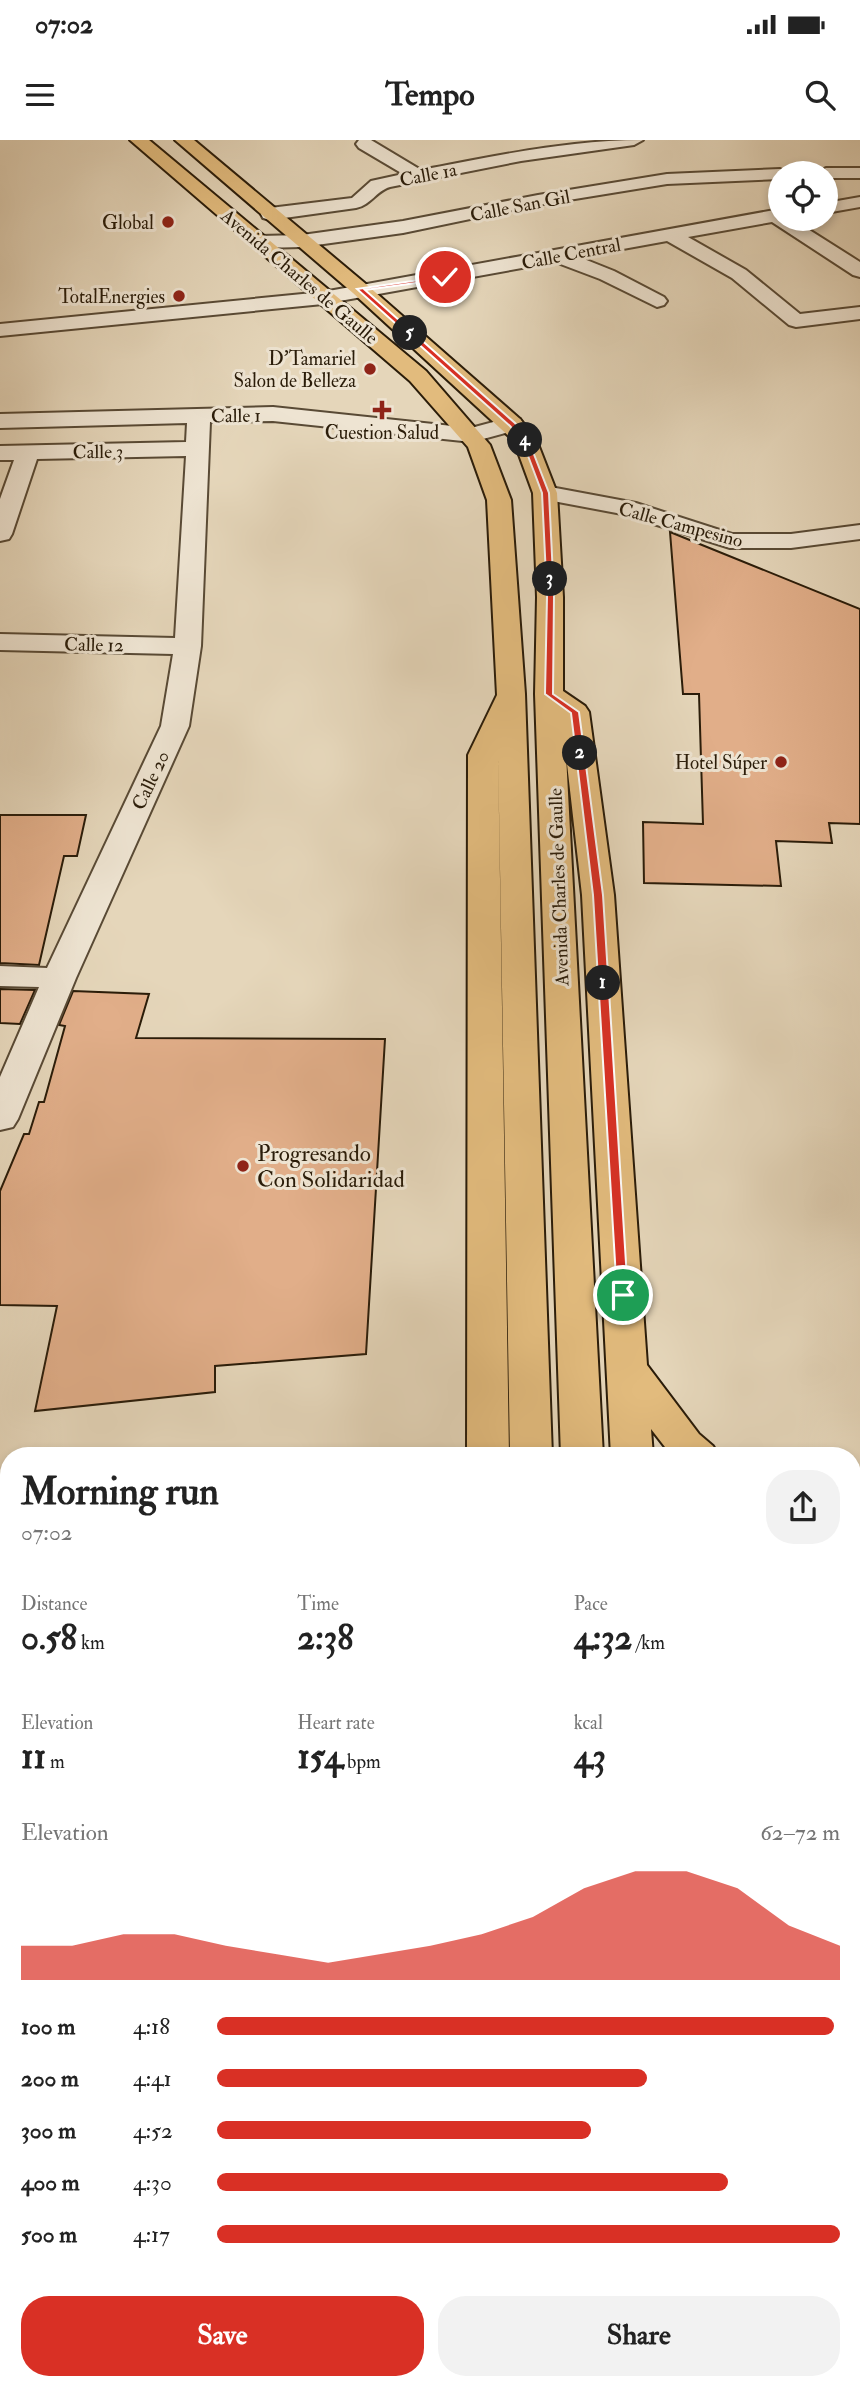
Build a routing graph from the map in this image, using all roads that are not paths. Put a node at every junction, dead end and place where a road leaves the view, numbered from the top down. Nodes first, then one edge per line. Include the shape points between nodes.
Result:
1 (139, 140) edge
2 (184, 140) edge
3 (625, 140) edge
4 (365, 144) dead end
5 (502, 145) dead end
6 (521, 156) junction
7 (838, 173) edge
8 (860, 173) edge
9 (417, 175) junction
10 (768, 175) edge
11 (860, 202) edge
12 (838, 206) edge
13 (270, 214) junction
14 (768, 217) edge
15 (800, 231) edge
16 (668, 234) junction
17 (302, 241) junction
18 (260, 242) junction
19 (558, 256) junction
20 (860, 256) edge
21 (835, 257) junction
22 (860, 271) edge
23 (360, 289) junction
24 (323, 298) junction
25 (657, 301) dead end
26 (860, 313) edge
27 (0, 330) edge
28 (199, 416) junction
29 (0, 421) edge
30 (512, 424) junction
31 (472, 435) junction
32 (196, 449) junction
33 (0, 453) edge
34 (28, 453) junction
35 (545, 493) junction
36 (860, 532) edge
37 (0, 534) edge
38 (0, 642) edge
39 (188, 646) junction
40 (511, 694) junction
41 (549, 694) junction
42 (0, 976) edge
43 (59, 978) junction
44 (0, 1119) edge
45 (628, 1368) junction
46 (488, 1447) edge
47 (531, 1447) edge
48 (582, 1447) edge
49 (632, 1447) edge
50 (688, 1447) edge

1 - 18 main road, Avenida Charles de Gaulle
2 - 13 main road, Avenida Charles de Gaulle
3 - 6 street, Calle 1a
4 - 9 street
5 - 6 street
6 - 9 street, Calle 1a
7 - 8 street
9 - 13 street, Calle 1a via 377,185 356,203
10 - 17 street, Calle San Gil via 667,179 403,228
11 - 12 street
13 - 17 main road, Avenida Charles de Gaulle
14 - 16 street, Calle Central
15 - 21 street
16 - 19 street, Calle Central
16 - 26 street via 739,274 796,321
17 - 18 street, Calle San Gil
17 - 23 main road, Avenida Charles de Gaulle
18 - 24 main road, Avenida Charles de Gaulle
19 - 23 street, Calle Central
19 - 25 street
20 - 21 street
21 - 22 street
23 - 24 street, Calle Central
23 - 30 main road, Avenida Charles de Gaulle
24 - 27 street, Calle Central
24 - 31 main road, Avenida Charles de Gaulle via 418,376
28 - 29 street, Calle 1
28 - 31 street, Calle 1 via 273,414
28 - 32 street, Calle 20
30 - 31 street
30 - 35 main road, Avenida Charles de Gaulle via 525,439
31 - 40 main road, Avenida Charles de Gaulle via 499,500
32 - 34 street, Calle 3
32 - 39 street, Calle 20
33 - 34 street, Calle 3
34 - 37 street
35 - 36 street, Calle Campesino via 627,508 730,541 791,541
35 - 41 main road, Avenida Charles de Gaulle
38 - 39 street, Calle 12
39 - 43 street, Calle 20 via 175,726
40 - 46 main road via 482,755
40 - 47 main road, Avenida Charles de Gaulle
41 - 45 main road via 575,712 598,895
41 - 48 main road, Avenida Charles de Gaulle
42 - 43 street
43 - 44 street, Calle 20
45 - 49 main road
45 - 50 main road

